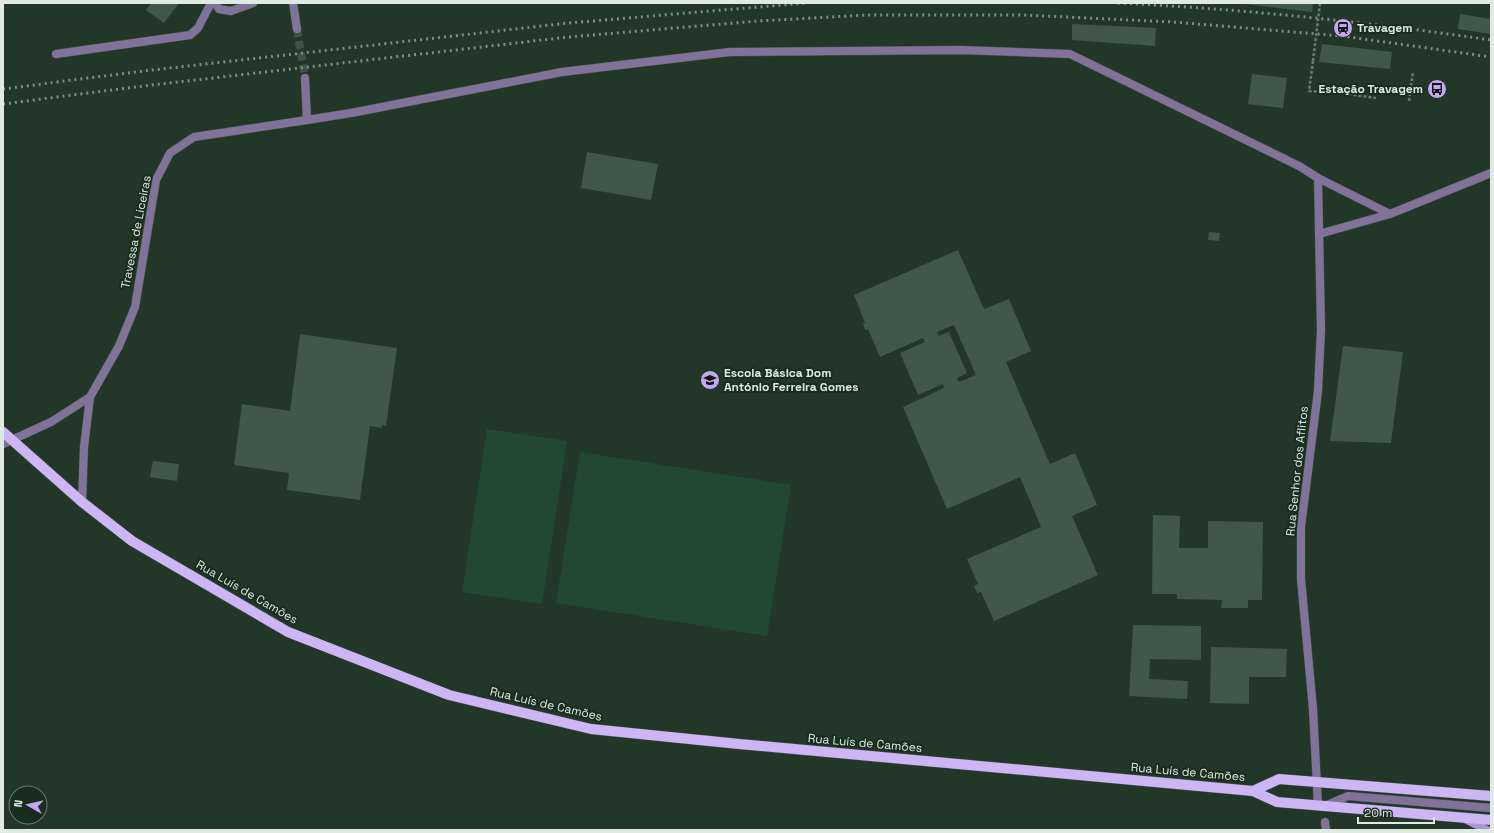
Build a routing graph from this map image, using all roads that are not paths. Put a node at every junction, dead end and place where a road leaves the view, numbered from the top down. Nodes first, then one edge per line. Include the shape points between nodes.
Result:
1 (211, 3) edge
2 (215, 3) edge
3 (253, 3) edge
4 (293, 3) edge
5 (297, 29) tunnel mouth
6 (56, 54) dead end
7 (304, 78) tunnel mouth
8 (307, 120) junction
9 (1491, 173) edge
10 (1318, 178) junction
11 (1390, 214) junction
12 (1319, 234) junction
13 (90, 397) junction
14 (3, 432) edge
15 (7, 442) edge
16 (82, 502) junction
17 (1317, 782) junction
18 (1253, 791) junction
19 (1491, 796) edge
20 (1321, 806) junction
21 (1491, 808) edge
22 (1462, 818) junction
23 (1491, 820) edge
24 (1487, 830) edge

1 - 6 street via 198,28 190,35
2 - 3 street via 219,9 231,11
4 - 5 street
7 - 8 street
8 - 10 street, Travessa de Liceiras via 562,72 730,52 960,50 1070,54 1299,166
8 - 13 street, Travessa de Liceiras via 194,137 170,153 156,180 135,307 119,346
9 - 11 street
10 - 11 street, Travessa de Liceiras
10 - 12 street, Rua Senhor dos Aflitos
11 - 12 street
12 - 17 street, Rua Senhor dos Aflitos via 1321,330 1318,383 1301,527 1301,579
13 - 15 street, Travessa de Liceiras via 51,422
13 - 16 street, Travessa de Liceiras via 84,446
14 - 15 main road, Rua Luís de Camões
15 - 16 main road, Rua Luís de Camões
16 - 18 main road, Rua Luís de Camões via 132,542 288,632 449,695 591,729
17 - 18 main road, Rua Luís de Camões via 1279,780
17 - 19 main road, Rua Luís de Camões
17 - 20 street, Rua Senhor dos Aflitos
18 - 20 main road, Rua Luís de Camões via 1277,802
20 - 21 street via 1348,796
20 - 22 main road, Rua Luís de Camões
22 - 23 main road, Rua Luís de Camões
22 - 24 street

